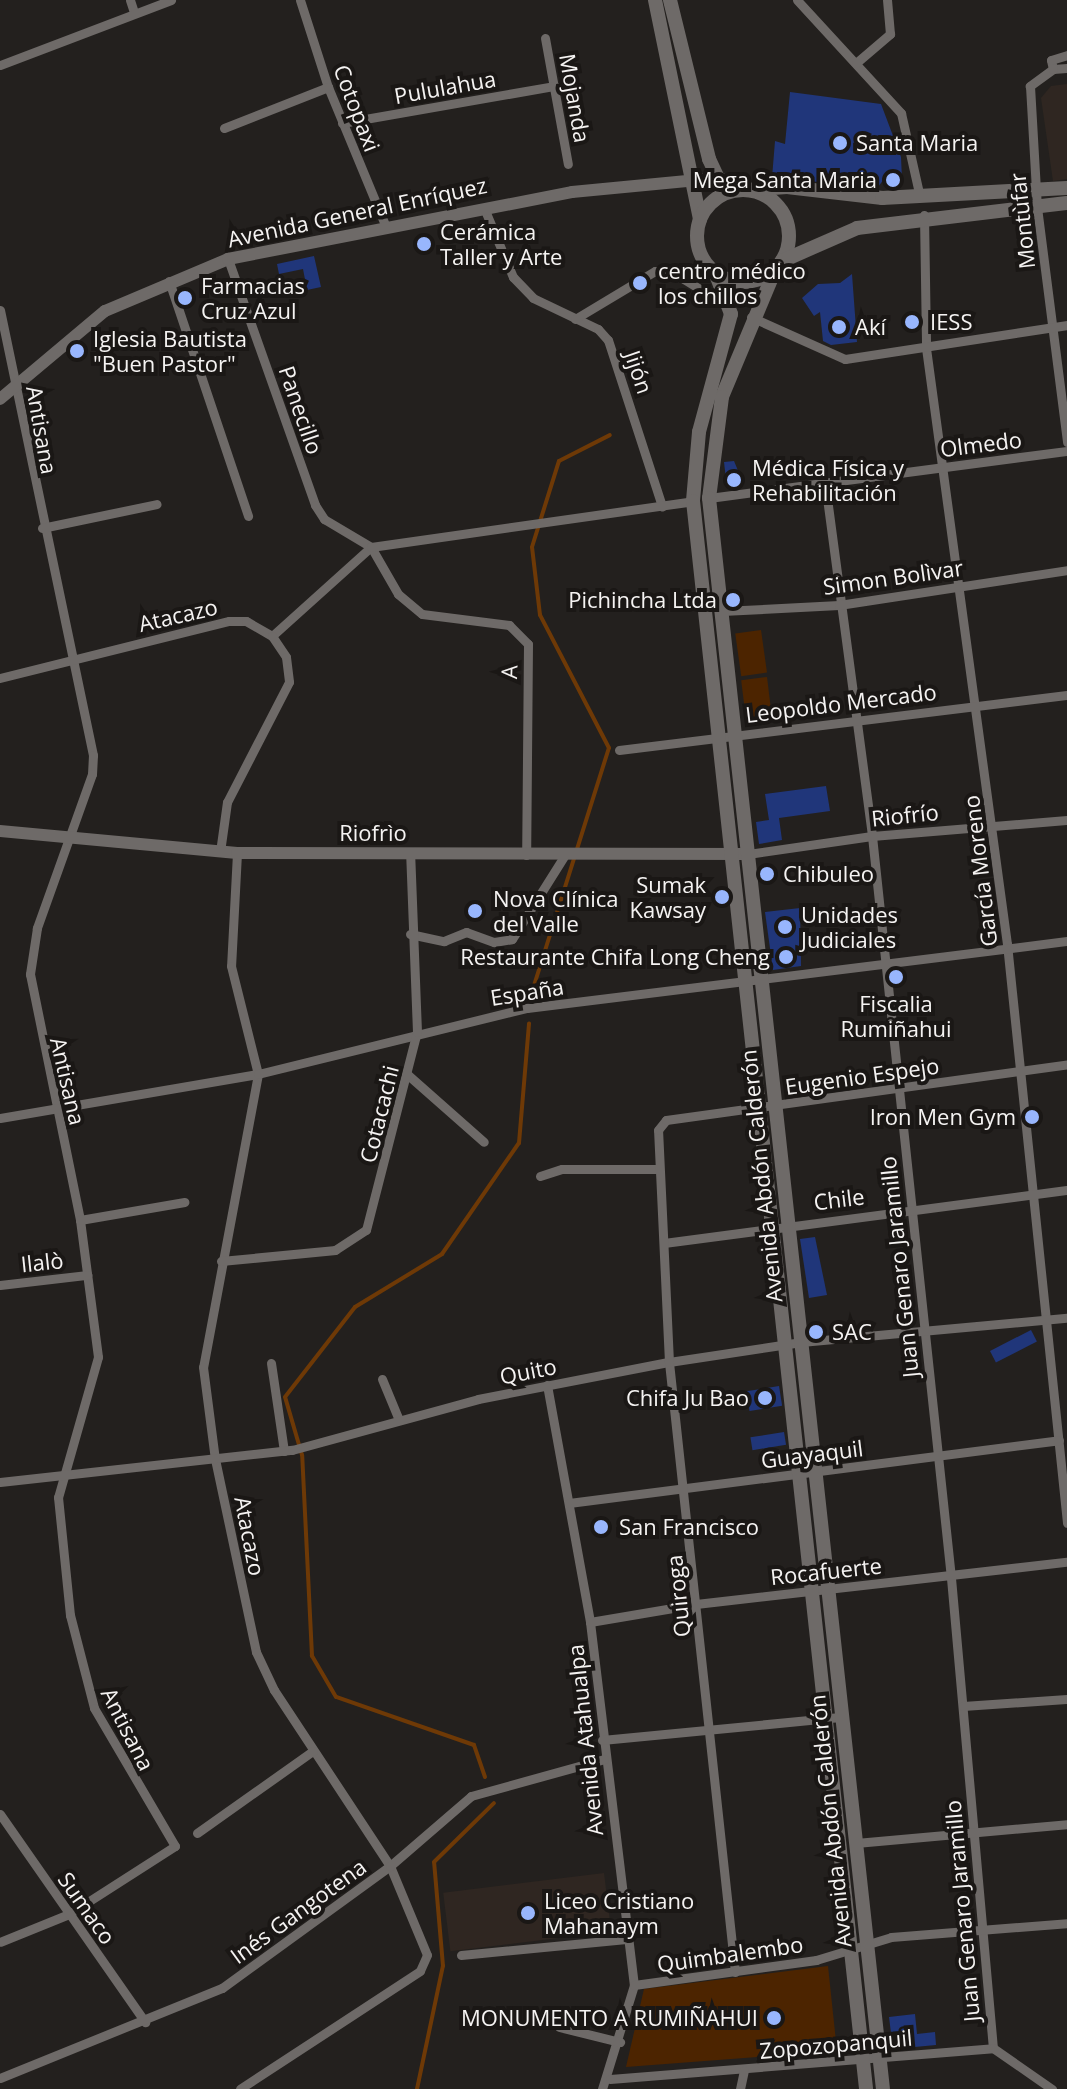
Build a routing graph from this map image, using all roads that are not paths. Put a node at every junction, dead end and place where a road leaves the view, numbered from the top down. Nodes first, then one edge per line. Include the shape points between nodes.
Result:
1 (130, 0) edge
2 (171, 0) edge
3 (300, 0) edge
4 (655, 0) edge
5 (670, 0) edge
6 (797, 0) edge
7 (887, 0) edge
8 (134, 12) junction
9 (545, 38) dead end
10 (1067, 55) edge
11 (856, 63) junction
12 (0, 65) edge
13 (1067, 68) edge
14 (1053, 69) junction
15 (555, 86) junction
16 (328, 87) junction
17 (342, 123) junction
18 (224, 128) dead end
19 (568, 164) dead end
20 (718, 178) junction
21 (696, 179) junction
22 (668, 180) junction
23 (1067, 188) edge
24 (743, 190) junction
25 (920, 197) junction
26 (1036, 200) junction
27 (1067, 203) edge
28 (484, 208) junction
29 (700, 214) junction
30 (924, 215) junction
31 (386, 227) junction
32 (228, 259) junction
33 (779, 266) junction
34 (715, 272) junction
35 (169, 281) junction
36 (731, 309) junction
37 (0, 310) edge
38 (751, 317) junction
39 (575, 319) junction
40 (1067, 325) edge
41 (1055, 327) junction
42 (926, 348) junction
43 (16, 384) junction
44 (0, 399) edge
45 (1067, 442) edge
46 (1067, 451) edge
47 (946, 467) junction
48 (825, 483) junction
49 (709, 498) junction
50 (693, 501) junction
51 (157, 504) dead end
52 (662, 506) junction
53 (248, 516) dead end
54 (42, 528) junction
55 (371, 547) junction
56 (1067, 570) edge
57 (961, 587) junction
58 (839, 605) junction
59 (722, 611) junction
60 (272, 636) junction
61 (75, 658) junction
62 (0, 678) edge
63 (1067, 695) edge
64 (978, 705) junction
65 (857, 719) junction
66 (736, 734) junction
67 (719, 736) junction
68 (619, 750) dead end
69 (1067, 820) edge
70 (993, 823) junction
71 (0, 831) edge
72 (71, 836) junction
73 (872, 836) junction
74 (220, 852) junction
75 (237, 853) junction
76 (410, 853) junction
77 (748, 854) junction
78 (526, 855) junction
79 (566, 855) junction
80 (731, 856) junction
81 (410, 934) junction
82 (1067, 941) edge
83 (1007, 944) junction
84 (885, 963) junction
85 (762, 982) junction
86 (745, 985) junction
87 (417, 1032) junction
88 (1067, 1064) edge
89 (1020, 1071) junction
90 (258, 1074) junction
91 (408, 1075) junction
92 (898, 1089) junction
93 (758, 1107) junction
94 (776, 1107) junction
95 (57, 1111) junction
96 (0, 1118) edge
97 (484, 1142) dead end
98 (656, 1169) junction
99 (540, 1176) dead end
100 (1067, 1190) edge
101 (1030, 1194) junction
102 (184, 1202) dead end
103 (910, 1208) junction
104 (80, 1220) junction
105 (789, 1224) junction
106 (771, 1226) junction
107 (664, 1243) junction
108 (221, 1261) junction
109 (87, 1275) junction
110 (0, 1285) edge
111 (1067, 1318) edge
112 (1044, 1322) junction
113 (924, 1330) junction
114 (801, 1342) junction
115 (784, 1347) junction
116 (669, 1362) junction
117 (271, 1363) dead end
118 (382, 1379) dead end
119 (547, 1385) junction
120 (399, 1420) junction
121 (1059, 1440) junction
122 (288, 1451) junction
123 (936, 1456) junction
124 (215, 1459) junction
125 (815, 1471) junction
126 (798, 1473) junction
127 (62, 1476) junction
128 (0, 1482) edge
129 (684, 1488) junction
130 (569, 1503) junction
131 (1067, 1523) edge
132 (1067, 1562) edge
133 (951, 1578) junction
134 (827, 1588) junction
135 (811, 1590) junction
136 (696, 1604) junction
137 (590, 1622) junction
138 (1067, 1699) edge
139 (963, 1706) junction
140 (840, 1717) junction
141 (824, 1719) junction
142 (711, 1730) junction
143 (602, 1740) junction
144 (313, 1751) junction
145 (604, 1759) junction
146 (0, 1814) edge
147 (1067, 1824) edge
148 (972, 1832) junction
149 (197, 1833) dead end
150 (856, 1843) junction
151 (390, 1866) junction
152 (69, 1914) junction
153 (1067, 1923) edge
154 (979, 1929) junction
155 (626, 1939) junction
156 (0, 1942) edge
157 (865, 1942) junction
158 (849, 1947) junction
159 (461, 1955) dead end
160 (735, 1972) junction
161 (634, 1985) junction
162 (145, 2022) junction
163 (559, 2027) dead end
164 (620, 2042) junction
165 (993, 2048) junction
166 (880, 2057) junction
167 (862, 2058) junction
168 (744, 2070) junction
169 (0, 2078) edge
170 (610, 2079) junction
171 (240, 2089) edge
172 (602, 2089) edge
173 (740, 2089) edge
174 (866, 2089) edge
175 (883, 2089) edge
176 (1052, 2089) edge

1 - 8 street
2 - 8 street
3 - 16 street, Cotopaxi
4 - 21 main road
5 - 20 main road
6 - 11 street
7 - 11 street via 890,34
8 - 12 street
9 - 15 street, Mojanda
10 - 14 street via 1051,60
11 - 25 street via 901,113
13 - 14 street
14 - 26 street, Montùfar via 1030,86
15 - 17 street, Pululahua
15 - 19 street, Mojanda
16 - 17 street, Cotopaxi
16 - 18 street
17 - 31 street, Cotopaxi
20 - 21 street, Avenida General Enríquez
20 - 24 main road
21 - 22 street, Avenida General Enríquez
21 - 29 main road
22 - 28 street, Avenida General Enríquez
22 - 29 street
23 - 26 main road
24 - 25 main road
24 - 29 main road via 715,200
24 - 33 main road via 767,196 782,211 789,231
25 - 26 main road
26 - 27 main road
26 - 30 main road
26 - 41 street, Montùfar
28 - 31 street, Avenida General Enríquez
28 - 39 street, Jijón via 513,277 533,298
29 - 34 main road via 701,254
30 - 33 main road via 842,233
30 - 42 street, García Moreno
31 - 32 street, Avenida General Enríquez
32 - 35 street, Avenida General Enríquez
32 - 55 street, Panecillo via 315,505 324,519
33 - 34 main road via 752,282
33 - 38 main road, Avenida Abdón Calderón
34 - 36 main road
35 - 43 street, Avenida General Enríquez via 92,319
35 - 53 street
36 - 39 street via 682,278 655,271
36 - 50 main road, Avenida Abdón Calderón via 699,432
37 - 43 street, Antisana
38 - 42 street via 845,359
38 - 49 main road, Avenida Abdón Calderón via 714,428
39 - 52 street, Jijón via 598,329 615,353
40 - 41 street
41 - 42 street
41 - 45 street, Montùfar
42 - 47 street, García Moreno
43 - 44 street, Avenida General Enríquez
43 - 54 street, Antisana
46 - 47 street, Olmedo
47 - 48 street, Olmedo
47 - 57 street, García Moreno
48 - 49 street, Olmedo
48 - 58 street, Juan Genaro Jaramillo
49 - 59 main road, Avenida Abdón Calderón
50 - 52 street
50 - 67 main road, Avenida Abdón Calderón
51 - 54 street
52 - 55 street
54 - 61 street, Antisana
55 - 60 street
55 - 78 street, A via 413,608 434,619 509,625 528,644
56 - 57 street, Simon Bolìvar
57 - 58 street, Simon Bolìvar
57 - 64 street, García Moreno
58 - 59 street, Simon Bolìvar
58 - 65 street, Juan Genaro Jaramillo
59 - 66 main road, Avenida Abdón Calderón
60 - 61 street, Atacazo via 237,620
60 - 74 street via 286,657 289,682 227,802
61 - 62 street, Atacazo
61 - 72 street, Antisana via 93,766
63 - 64 street, Leopoldo Mercado
64 - 65 street, Leopoldo Mercado
64 - 70 street, García Moreno
65 - 66 street, Leopoldo Mercado
65 - 73 street, Juan Genaro Jaramillo
66 - 67 street, Leopoldo Mercado
66 - 77 main road, Avenida Abdón Calderón
67 - 68 street, Leopoldo Mercado
67 - 80 main road, Avenida Abdón Calderón
69 - 70 street, Riofrío
70 - 73 street, Riofrío
70 - 83 street, García Moreno
71 - 72 street, Riofrìo
72 - 74 street, Riofrìo
72 - 95 street, Antisana via 30,956 31,996
73 - 77 street, Riofrío
73 - 84 street, Juan Genaro Jaramillo
74 - 75 street, Riofrìo
75 - 76 street, Riofrìo
75 - 90 street, Atacazo via 231,966
76 - 78 street, Riofrìo
76 - 81 street, Cotacachi
77 - 80 street, Riofrìo
77 - 85 main road, Avenida Abdón Calderón
78 - 79 street, Riofrìo
79 - 80 street, Riofrìo
79 - 81 street via 512,939 494,942 466,932 444,941
80 - 86 main road, Avenida Abdón Calderón
81 - 87 street, Cotacachi
82 - 83 street, España
83 - 84 street, España
83 - 89 street, García Moreno
84 - 85 street, España
84 - 92 street, Juan Genaro Jaramillo
85 - 86 street, España
85 - 94 main road, Avenida Abdón Calderón
86 - 87 street, España via 527,1008
86 - 93 main road, Avenida Abdón Calderón
87 - 90 street, España
87 - 91 street, Cotacachi
88 - 89 street, Eugenio Espejo
89 - 92 street, Eugenio Espejo
89 - 101 street, García Moreno
90 - 95 street, España
90 - 108 street, Atacazo
91 - 97 street
91 - 108 street, Cotacachi via 370,1219 358,1238 335,1250
92 - 94 street, Eugenio Espejo
92 - 103 street, Juan Genaro Jaramillo
93 - 94 street, Eugenio Espejo
93 - 98 street, Eugenio Espejo via 666,1120 658,1130
93 - 106 main road, Avenida Abdón Calderón
94 - 105 main road, Avenida Abdón Calderón
95 - 96 street, España
95 - 104 street, Antisana
98 - 99 street via 562,1169
98 - 107 street, Quiroga
100 - 101 street, Chile
101 - 103 street, Chile
101 - 112 street, García Moreno
102 - 104 street
103 - 105 street, Chile
103 - 113 street, Juan Genaro Jaramillo
104 - 109 street, Antisana
105 - 106 street, Chile
105 - 114 main road, Avenida Abdón Calderón
106 - 107 street, Chile
106 - 115 main road, Avenida Abdón Calderón
107 - 116 street, Quiroga
108 - 124 street, Atacazo via 203,1376
109 - 110 street, Ilalò
109 - 127 street, Antisana via 99,1368
111 - 112 street, Quito
112 - 113 street, Quito
112 - 121 street, García Moreno
113 - 114 street, Quito
113 - 123 street, Juan Genaro Jaramillo
114 - 115 street, Quito
114 - 125 main road, Avenida Abdón Calderón
115 - 116 street, Quito
115 - 126 main road, Avenida Abdón Calderón
116 - 119 street, Quito
116 - 129 street, Quiroga
117 - 122 street
118 - 120 street
119 - 120 street, Quito
119 - 130 street, Avenida Atahualpa
120 - 122 street, Quito
121 - 123 street, Guayaquil
121 - 131 street, García Moreno
122 - 124 street, Quito
123 - 125 street, Guayaquil
123 - 133 street, Juan Genaro Jaramillo
124 - 127 street, Quito
124 - 144 street, Atacazo via 256,1652
125 - 126 street, Guayaquil
125 - 134 main road, Avenida Abdón Calderón
126 - 129 street, Guayaquil
126 - 135 main road, Avenida Abdón Calderón
127 - 128 street, Quito
127 - 152 street, Antisana via 58,1497 79,1662 113,1748 175,1846
129 - 130 street, Guayaquil
129 - 136 street, Quiroga
130 - 137 street, Avenida Atahualpa
132 - 133 street, Rocafuerte
133 - 134 street, Rocafuerte
133 - 139 street, Juan Genaro Jaramillo
134 - 135 street, Rocafuerte
134 - 140 main road, Avenida Abdón Calderón
135 - 136 street, Rocafuerte
135 - 141 main road, Avenida Abdón Calderón
136 - 137 street, Rocafuerte
136 - 142 street, Quiroga
137 - 143 street, Avenida Atahualpa
138 - 139 street
139 - 148 street, Juan Genaro Jaramillo
140 - 141 street
140 - 150 main road, Avenida Abdón Calderón
141 - 142 street
141 - 158 main road, Avenida Abdón Calderón
142 - 143 street
142 - 160 street, Quiroga
143 - 145 street, Avenida Atahualpa
144 - 149 street
144 - 151 street, Atacazo
145 - 151 street, Inés Gangotena via 471,1796
145 - 155 street, Avenida Atahualpa
146 - 152 street, Sumaco
147 - 148 street
148 - 150 street
148 - 154 street, Juan Genaro Jaramillo
150 - 157 main road, Avenida Abdón Calderón
151 - 162 street, Inés Gangotena via 222,1988
151 - 171 street, Atacazo via 425,1944 420,1971
152 - 156 street
152 - 162 street, Sumaco
153 - 154 street, Quimbalembo
154 - 157 street, Quimbalembo
154 - 165 street, Juan Genaro Jaramillo
155 - 159 street
155 - 161 street, Avenida Atahualpa
157 - 158 street, Quimbalembo
157 - 166 main road, Avenida Abdón Calderón
158 - 160 street, Quimbalembo via 816,1960
158 - 167 main road, Avenida Abdón Calderón
160 - 161 street, Quimbalembo
161 - 164 street, Avenida Atahualpa
162 - 169 street, Inés Gangotena
163 - 164 street
164 - 170 street, Avenida Atahualpa
165 - 166 street, Zopozopanquil
165 - 176 street
166 - 167 street, Zopozopanquil
166 - 175 main road, Avenida Abdón Calderón
167 - 168 street, Zopozopanquil
167 - 174 main road, Avenida Abdón Calderón
168 - 170 street, Zopozopanquil
168 - 173 street
170 - 172 street, Avenida Atahualpa

